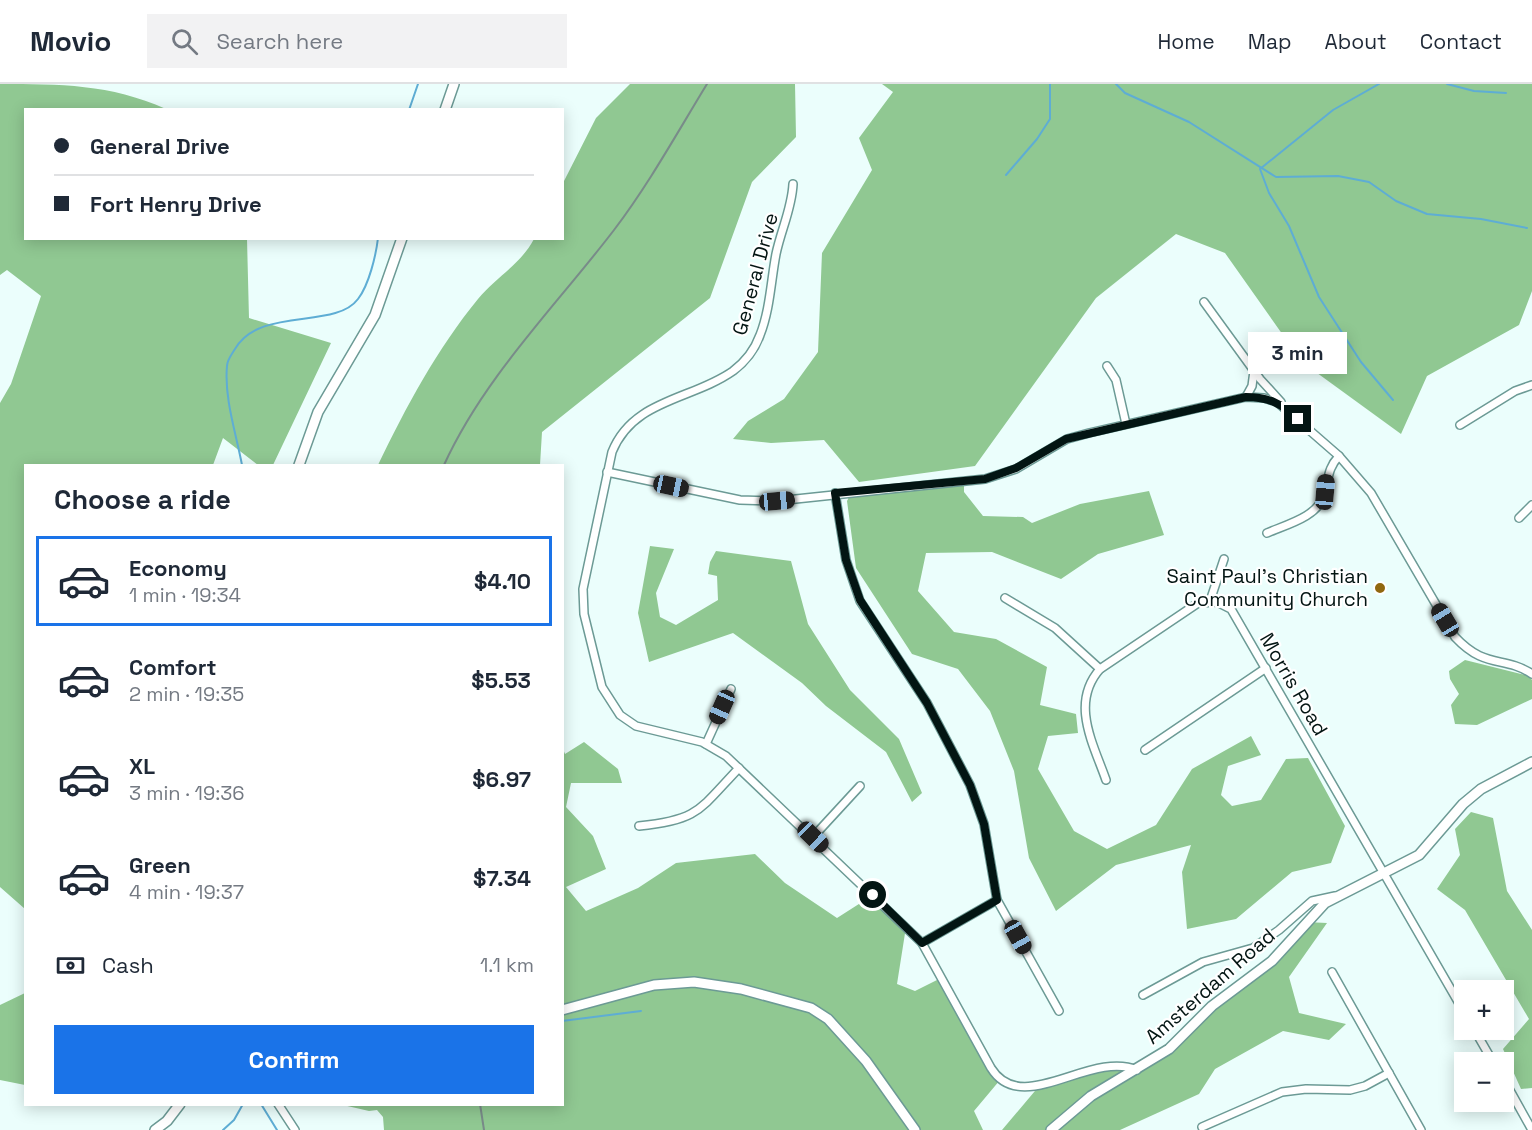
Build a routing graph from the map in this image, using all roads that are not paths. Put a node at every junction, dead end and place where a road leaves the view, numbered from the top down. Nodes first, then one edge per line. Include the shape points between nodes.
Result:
1 (454, 84) edge
2 (446, 108) edge
3 (793, 184) dead end
4 (401, 240) edge
5 (1204, 302) dead end
6 (1107, 366) dead end
7 (1254, 371) junction
8 (1532, 385) edge
9 (1246, 397) junction
10 (1285, 406) junction
11 (1126, 424) junction
12 (1460, 426) dead end
13 (1339, 456) junction
14 (300, 464) edge
15 (607, 472) junction
16 (835, 493) junction
17 (1532, 505) edge
18 (1519, 518) dead end
19 (1267, 534) dead end
20 (1224, 559) dead end
21 (1005, 598) dead end
22 (1210, 601) junction
23 (1266, 668) junction
24 (1100, 669) junction
25 (1532, 674) edge
26 (731, 689) dead end
27 (706, 744) junction
28 (1145, 750) dead end
29 (1532, 762) edge
30 (739, 768) junction
31 (1106, 780) dead end
32 (860, 786) dead end
33 (639, 826) dead end
34 (813, 837) junction
35 (1384, 872) junction
36 (1335, 896) junction
37 (997, 900) junction
38 (922, 943) junction
39 (1332, 972) dead end
40 (1454, 994) edge
41 (1143, 995) dead end
42 (564, 1009) edge
43 (1059, 1011) dead end
44 (1137, 1070) junction
45 (1389, 1073) junction
46 (1514, 1098) edge
47 (178, 1106) edge
48 (279, 1106) edge
49 (1202, 1127) dead end
50 (155, 1130) edge
51 (295, 1130) edge
52 (915, 1130) edge
53 (1051, 1130) edge
54 (1421, 1130) edge
55 (1532, 1130) edge

1 - 2 street
3 - 15 street, General Drive via 757,342 734,370 633,420 616,442
4 - 14 street via 375,315 318,412
5 - 7 street
6 - 11 street via 1116,380
7 - 9 street
7 - 10 street
8 - 12 street via 1515,391
9 - 10 street
9 - 11 street
10 - 13 street
11 - 16 street via 1066,439 996,476
13 - 19 street via 1328,469 1320,505
13 - 25 street via 1371,493 1455,637 1476,656
15 - 16 street via 740,500 777,501
15 - 27 street, General Drive via 583,588 584,614 602,687 620,715 636,726
16 - 37 street via 846,560 860,600 927,703 970,785 984,824
17 - 18 street
20 - 22 street
21 - 24 street via 1055,628
22 - 23 street, Morris Road via 1231,609
22 - 24 street via 1198,603 1176,616
23 - 28 street
23 - 35 street, Morris Road
24 - 31 street via 1086,690 1084,713
26 - 27 street
27 - 30 street, General Drive
29 - 35 street, Amsterdam Road via 1481,789 1419,855
30 - 33 street via 693,815 678,822
30 - 34 street, General Drive
32 - 34 street
34 - 38 street, General Drive
35 - 36 street, Amsterdam Road
35 - 40 street, Morris Road
36 - 41 street via 1312,901 1252,948 1203,962
36 - 44 street, Amsterdam Road via 1272,961 1212,1006 1169,1049
37 - 38 street
37 - 43 street
38 - 44 street, General Drive via 990,1068 1005,1084 1025,1088 1113,1064
39 - 45 street
42 - 52 street via 654,985 684,982 717,984 801,1005 823,1015 844,1035
44 - 53 street, Amsterdam Road via 1091,1096
45 - 49 street via 1350,1090 1282,1092
45 - 54 street
46 - 55 street
47 - 50 street
48 - 51 street

